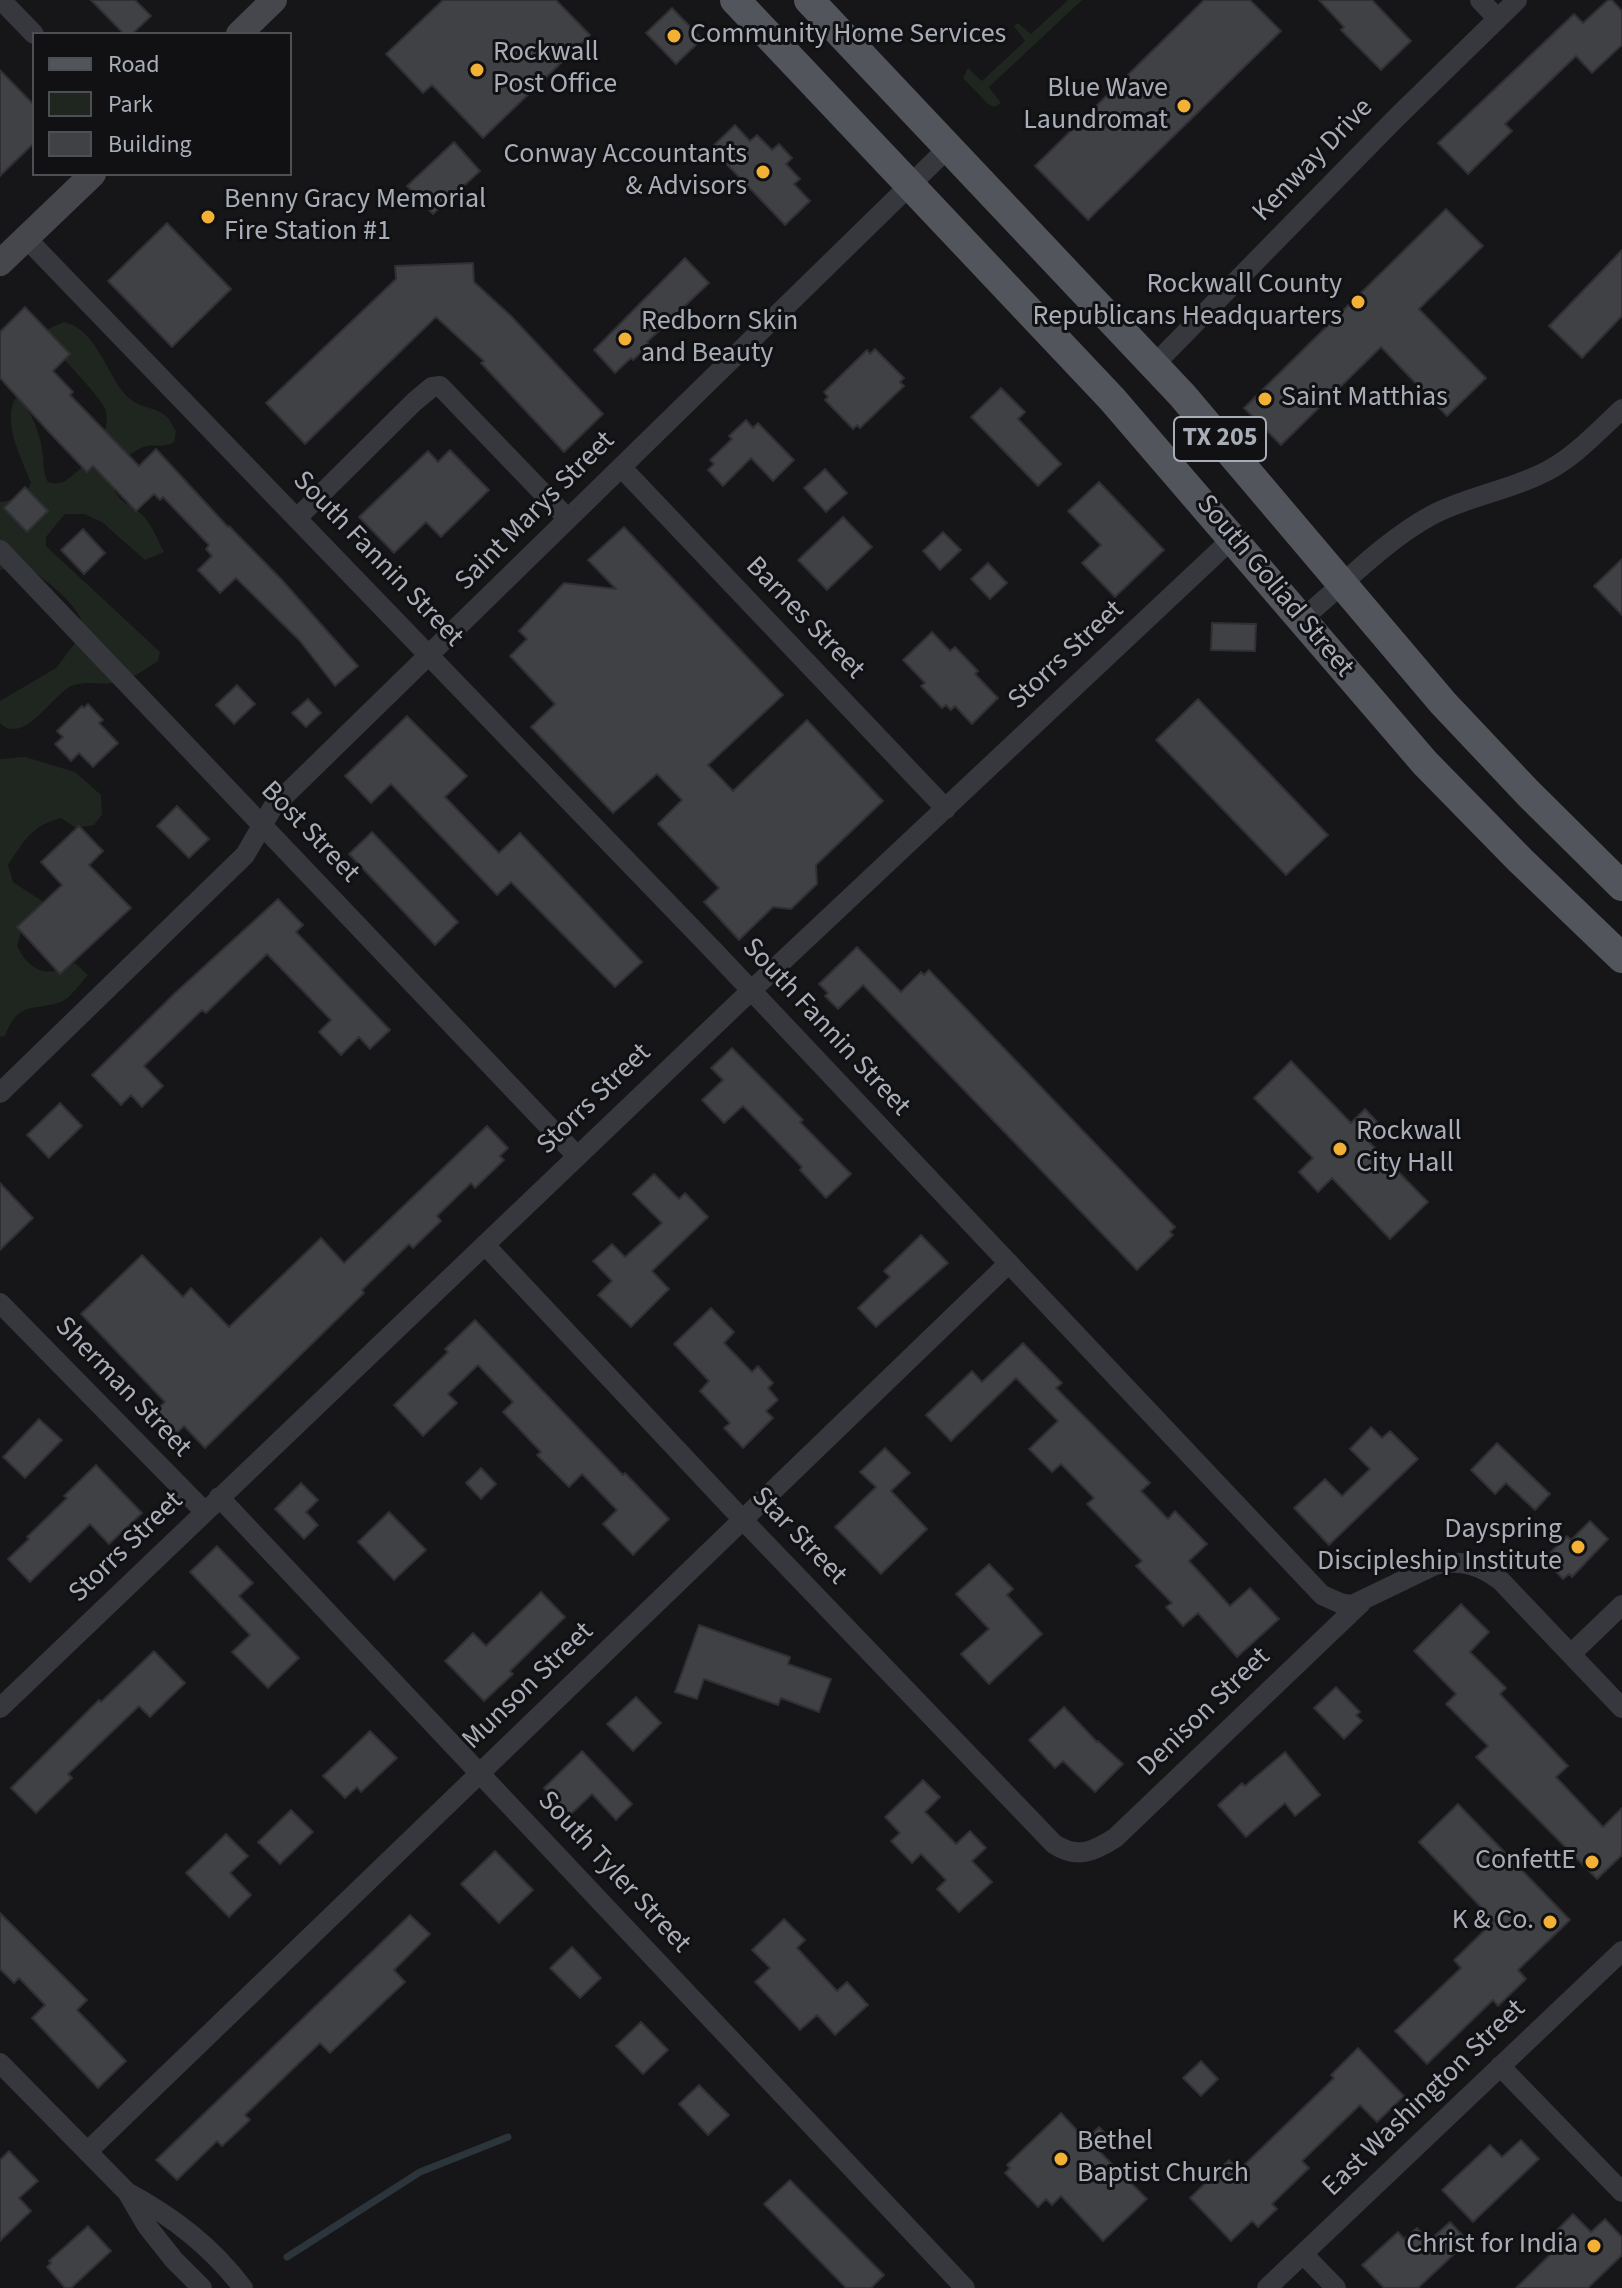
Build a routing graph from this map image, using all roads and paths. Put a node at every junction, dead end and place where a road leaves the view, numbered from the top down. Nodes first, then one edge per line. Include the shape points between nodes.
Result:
1 (1, 0) edge
2 (274, 0) edge
3 (735, 0) edge
4 (809, 0) edge
5 (1480, 0) edge
6 (1517, 0) edge
7 (1498, 19) junction
8 (32, 32) edge
9 (241, 32) edge
10 (949, 147) junction
11 (91, 176) edge
12 (910, 184) junction
13 (26, 238) junction
14 (0, 263) edge
15 (1154, 365) junction
16 (1622, 409) edge
17 (621, 467) junction
18 (297, 518) junction
19 (568, 519) junction
20 (1234, 537) junction
21 (0, 550) edge
22 (1344, 584) junction
23 (1302, 619) junction
24 (430, 655) junction
25 (946, 809) junction
26 (262, 825) junction
27 (1622, 886) edge
28 (1622, 958) edge
29 (751, 991) junction
30 (0, 1093) edge
31 (577, 1156) junction
32 (485, 1245) junction
33 (1009, 1263) junction
34 (0, 1303) edge
35 (212, 1504) junction
36 (743, 1520) junction
37 (1361, 1603) junction
38 (1622, 1605) edge
39 (1571, 1654) junction
40 (0, 1708) edge
41 (1622, 1708) edge
42 (481, 1772) junction
43 (1081, 1854) joint
44 (1622, 1951) edge
45 (0, 2063) edge
46 (1500, 2066) junction
47 (88, 2151) junction
48 (127, 2192) junction
49 (1622, 2192) edge
50 (1303, 2254) junction
51 (202, 2288) edge
52 (243, 2288) edge
53 (965, 2288) edge
54 (1267, 2288) edge
55 (1336, 2288) edge

1 - 8 street
2 - 9 street
3 - 12 main road, South Goliad Street / TX 205
4 - 10 main road, South Goliad Street / TX 205
5 - 7 street
6 - 7 street, Kenway Drive
7 - 15 street, Kenway Drive
10 - 12 street, Saint Marys Street
10 - 15 main road, South Goliad Street / TX 205
11 - 13 street
12 - 17 street, Saint Marys Street
12 - 20 main road, South Goliad Street / TX 205
13 - 14 street
13 - 18 street, South Fannin Street
15 - 22 main road, South Goliad Street / TX 205
16 - 22 street via 1557,466 1429,517
17 - 19 street, Saint Marys Street
17 - 25 street, Barnes Street
18 - 19 street via 414,402 440,386
18 - 24 street, South Fannin Street
19 - 24 street, Saint Marys Street
20 - 23 main road, South Goliad Street / TX 205
20 - 25 street, Storrs Street
21 - 26 street, Bost Street
22 - 23 street
22 - 27 main road, South Goliad Street / TX 205 via 1443,703
23 - 28 main road, South Goliad Street / TX 205 via 1425,763
24 - 26 street, Saint Marys Street via 273,807
24 - 29 street, South Fannin Street
25 - 29 street, Storrs Street
26 - 30 street, Saint Marys Street via 245,855
26 - 31 street, Bost Street
29 - 31 street, Storrs Street
29 - 33 street, South Fannin Street
31 - 32 street, Storrs Street
32 - 35 street, Storrs Street
32 - 36 street, Star Street
33 - 36 street, Munson Street
33 - 37 street, South Fannin Street via 1322,1595 1340,1603
34 - 35 street, Sherman Street
35 - 40 street, Storrs Street
35 - 42 street, South Tyler Street
36 - 42 street, Munson Street
36 - 43 street, Star Street via 1054,1844
37 - 39 street via 1435,1565 1474,1565 1501,1581
37 - 43 street, Denison Street via 1115,1838
38 - 39 street
39 - 41 street
42 - 47 street, Munson Street
42 - 53 street, South Tyler Street
44 - 46 street, East Washington Street
45 - 47 street
46 - 49 street
46 - 50 street, East Washington Street
47 - 48 street
48 - 51 street via 147,2226
48 - 52 street via 197,2237
50 - 54 street, East Washington Street
50 - 55 street

